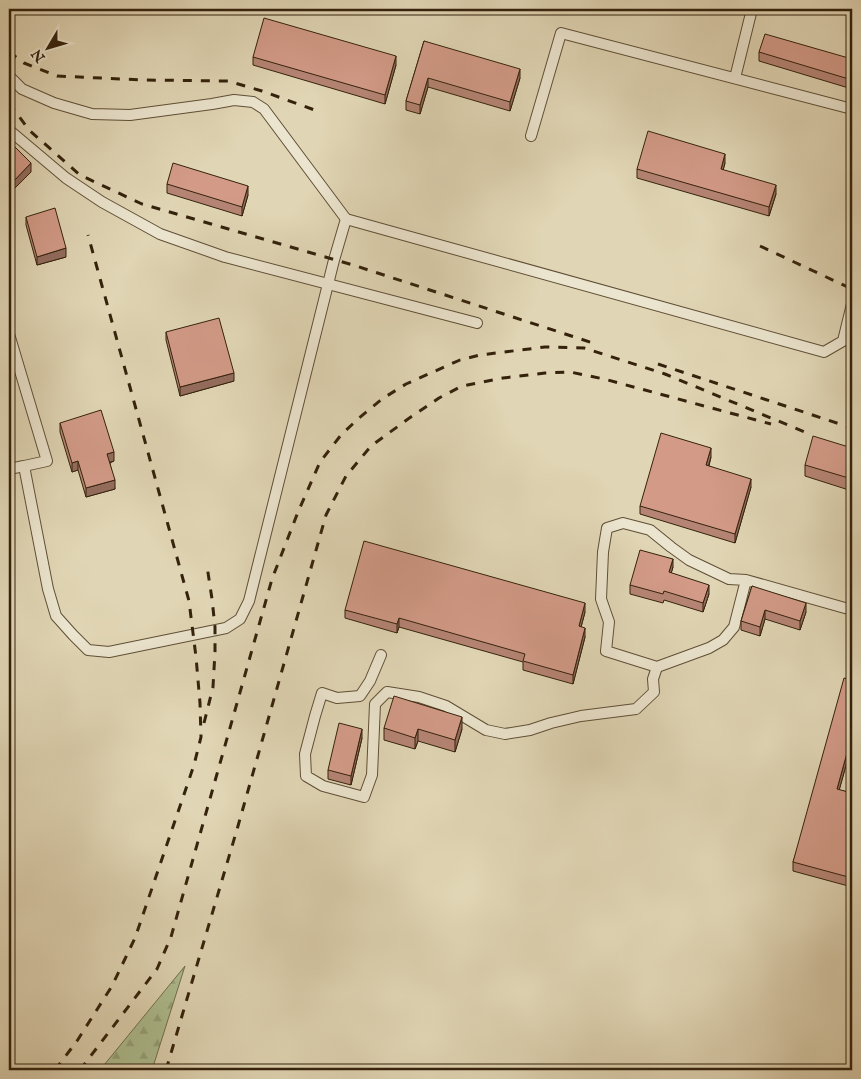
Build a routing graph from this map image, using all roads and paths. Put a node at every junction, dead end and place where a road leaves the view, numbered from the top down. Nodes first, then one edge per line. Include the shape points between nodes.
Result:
1 (752, 9) edge
2 (9, 76) edge
3 (734, 78) junction
4 (852, 109) edge
5 (9, 130) edge
6 (531, 136) dead end
7 (346, 219) junction
8 (328, 284) junction
9 (852, 304) edge
10 (477, 323) dead end
11 (9, 334) edge
12 (24, 466) junction
13 (9, 468) edge
14 (746, 580) junction
15 (852, 610) edge
16 (381, 655) dead end
17 (657, 667) junction
18 (360, 696) junction
19 (375, 704) junction

1 - 3 lane
2 - 7 lane via 22,89 46,100 92,114 130,115 234,100 253,102 264,109
3 - 4 lane
3 - 6 lane via 560,33
5 - 8 lane via 66,178 160,234 225,257
7 - 8 lane
7 - 9 lane via 824,352 843,341
8 - 10 lane
8 - 12 lane via 250,601 240,619 226,628 109,652 88,650 56,616
11 - 12 lane via 47,461
12 - 13 lane
14 - 15 lane
14 - 17 lane via 734,628 723,640
14 - 17 lane via 729,578 689,560 650,530 623,523 607,528 601,599 609,622 606,651
16 - 18 lane
17 - 19 lane via 653,679 654,692 636,709 581,716 505,734 486,730 446,706 419,697 387,692
18 - 19 lane
18 - 19 lane via 337,698 322,693 306,754 306,776 323,786 364,797 372,775

